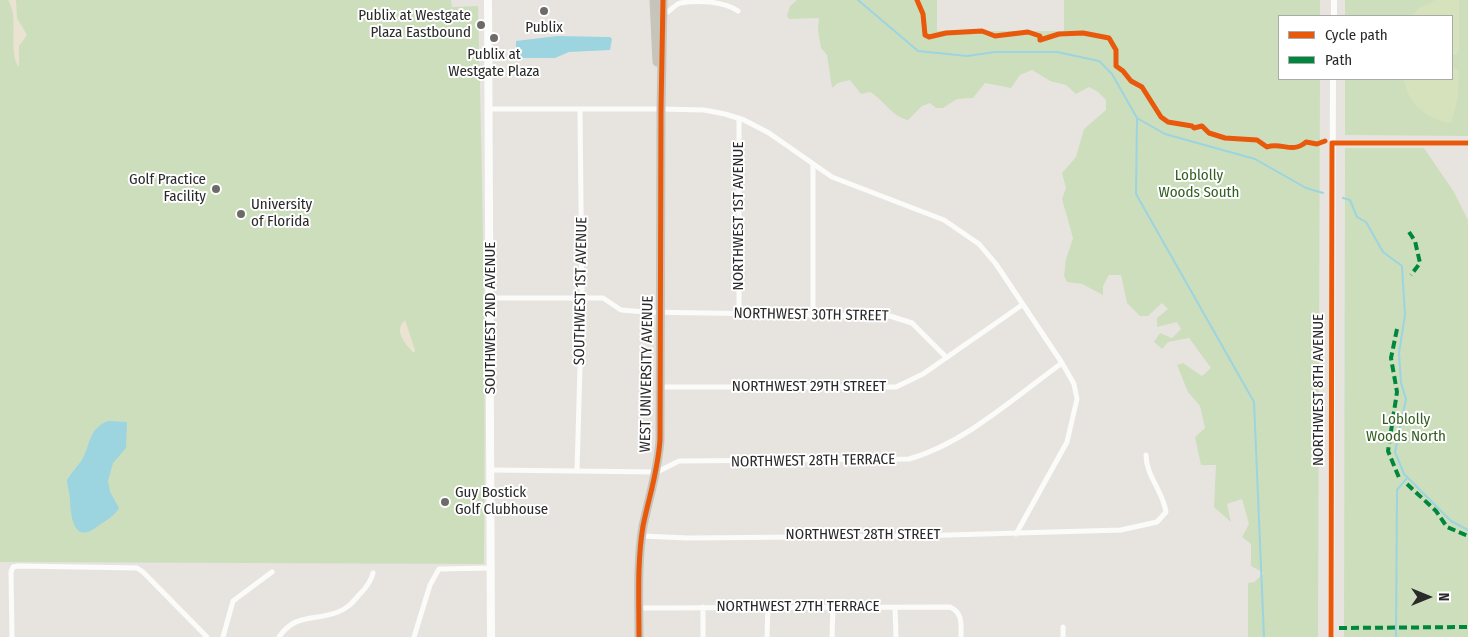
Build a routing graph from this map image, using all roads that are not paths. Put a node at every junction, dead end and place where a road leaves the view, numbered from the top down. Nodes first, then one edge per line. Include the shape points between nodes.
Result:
1 (488, 0) edge
2 (656, 0) edge
3 (663, 0) edge
4 (676, 0) edge
5 (1334, 0) edge
6 (683, 2) junction
7 (738, 11) dead end
8 (663, 15) junction
9 (1334, 15) edge
10 (1333, 80) edge
11 (489, 109) junction
12 (660, 109) junction
13 (580, 111) junction
14 (739, 118) junction
15 (1332, 143) junction
16 (1468, 143) edge
17 (813, 165) junction
18 (582, 297) junction
19 (491, 298) junction
20 (1022, 305) junction
21 (660, 312) junction
22 (739, 313) junction
23 (813, 314) junction
24 (946, 357) junction
25 (1062, 363) junction
26 (660, 387) junction
27 (1146, 455) dead end
28 (492, 470) junction
29 (577, 472) junction
30 (657, 472) junction
31 (1016, 534) junction
32 (642, 536) junction
33 (492, 568) junction
34 (272, 572) dead end
35 (373, 573) dead end
36 (768, 606) junction
37 (703, 607) junction
38 (639, 608) junction
39 (832, 608) junction
40 (895, 608) junction
41 (1063, 627) dead end
42 (12, 637) edge
43 (207, 637) edge
44 (223, 637) edge
45 (279, 637) edge
46 (414, 637) edge
47 (491, 637) edge
48 (639, 637) edge
49 (703, 637) edge
50 (767, 637) edge
51 (832, 637) edge
52 (896, 637) edge
53 (961, 637) edge
54 (1063, 637) edge
55 (1331, 637) edge

1 - 11 main road, SOUTHWEST 2ND AVENUE
2 - 8 highway
2 - 12 main road, WEST UNIVERSITY AVENUE
3 - 8 main road, WEST UNIVERSITY AVENUE
4 - 6 street
5 - 9 street
6 - 7 street via 714,1
6 - 8 street
8 - 12 main road, WEST UNIVERSITY AVENUE
10 - 15 street, NORTHWEST 8TH AVENUE
11 - 13 street
11 - 19 main road, SOUTHWEST 2ND AVENUE
12 - 13 street
12 - 14 street via 704,110
12 - 21 main road, WEST UNIVERSITY AVENUE
13 - 18 street, SOUTHWEST 1ST AVENUE
14 - 17 street via 770,133
14 - 22 street, NORTHWEST 1ST AVENUE
15 - 16 street
15 - 55 street, NORTHWEST 8TH AVENUE
17 - 20 street via 832,177 944,220 969,236 996,264
17 - 23 street
18 - 19 street, NORTHWEST 30TH STREET
18 - 21 street, NORTHWEST 30TH STREET via 603,298 621,310
18 - 29 street, SOUTHWEST 1ST AVENUE
19 - 28 main road, SOUTHWEST 2ND AVENUE
20 - 24 street, NORTHWEST 29TH STREET
20 - 25 street
21 - 22 street, NORTHWEST 30TH STREET
21 - 26 main road, WEST UNIVERSITY AVENUE
22 - 23 street, NORTHWEST 30TH STREET
23 - 24 street, NORTHWEST 30TH STREET via 899,318 912,323
24 - 26 street, NORTHWEST 29TH STREET via 912,381 888,388
25 - 30 street, NORTHWEST 28TH TERRACE via 954,441 909,459 679,461
25 - 31 street via 1074,384 1077,399 1071,434
26 - 30 main road, WEST UNIVERSITY AVENUE
27 - 31 street, NORTHWEST 28TH STREET via 1146,466 1166,512 1157,522 1121,530
28 - 29 street
28 - 33 main road, SOUTHWEST 2ND AVENUE
29 - 30 street
30 - 32 main road, WEST UNIVERSITY AVENUE
31 - 32 street, NORTHWEST 28TH STREET
32 - 38 main road, WEST UNIVERSITY AVENUE
33 - 46 street via 439,569 430,585
33 - 47 main road, SOUTHWEST 2ND AVENUE
34 - 44 street via 233,601
35 - 45 street via 364,591 342,610 310,616 291,624
36 - 37 street, NORTHWEST 27TH TERRACE
36 - 39 street, NORTHWEST 27TH TERRACE
36 - 50 street
37 - 38 street, NORTHWEST 27TH TERRACE
37 - 49 street
38 - 48 main road, WEST UNIVERSITY AVENUE
39 - 40 street, NORTHWEST 27TH TERRACE
39 - 51 street
40 - 52 street
40 - 53 street, NORTHWEST 27TH TERRACE via 950,606 961,619
41 - 54 street
42 - 43 street via 13,567 137,568

